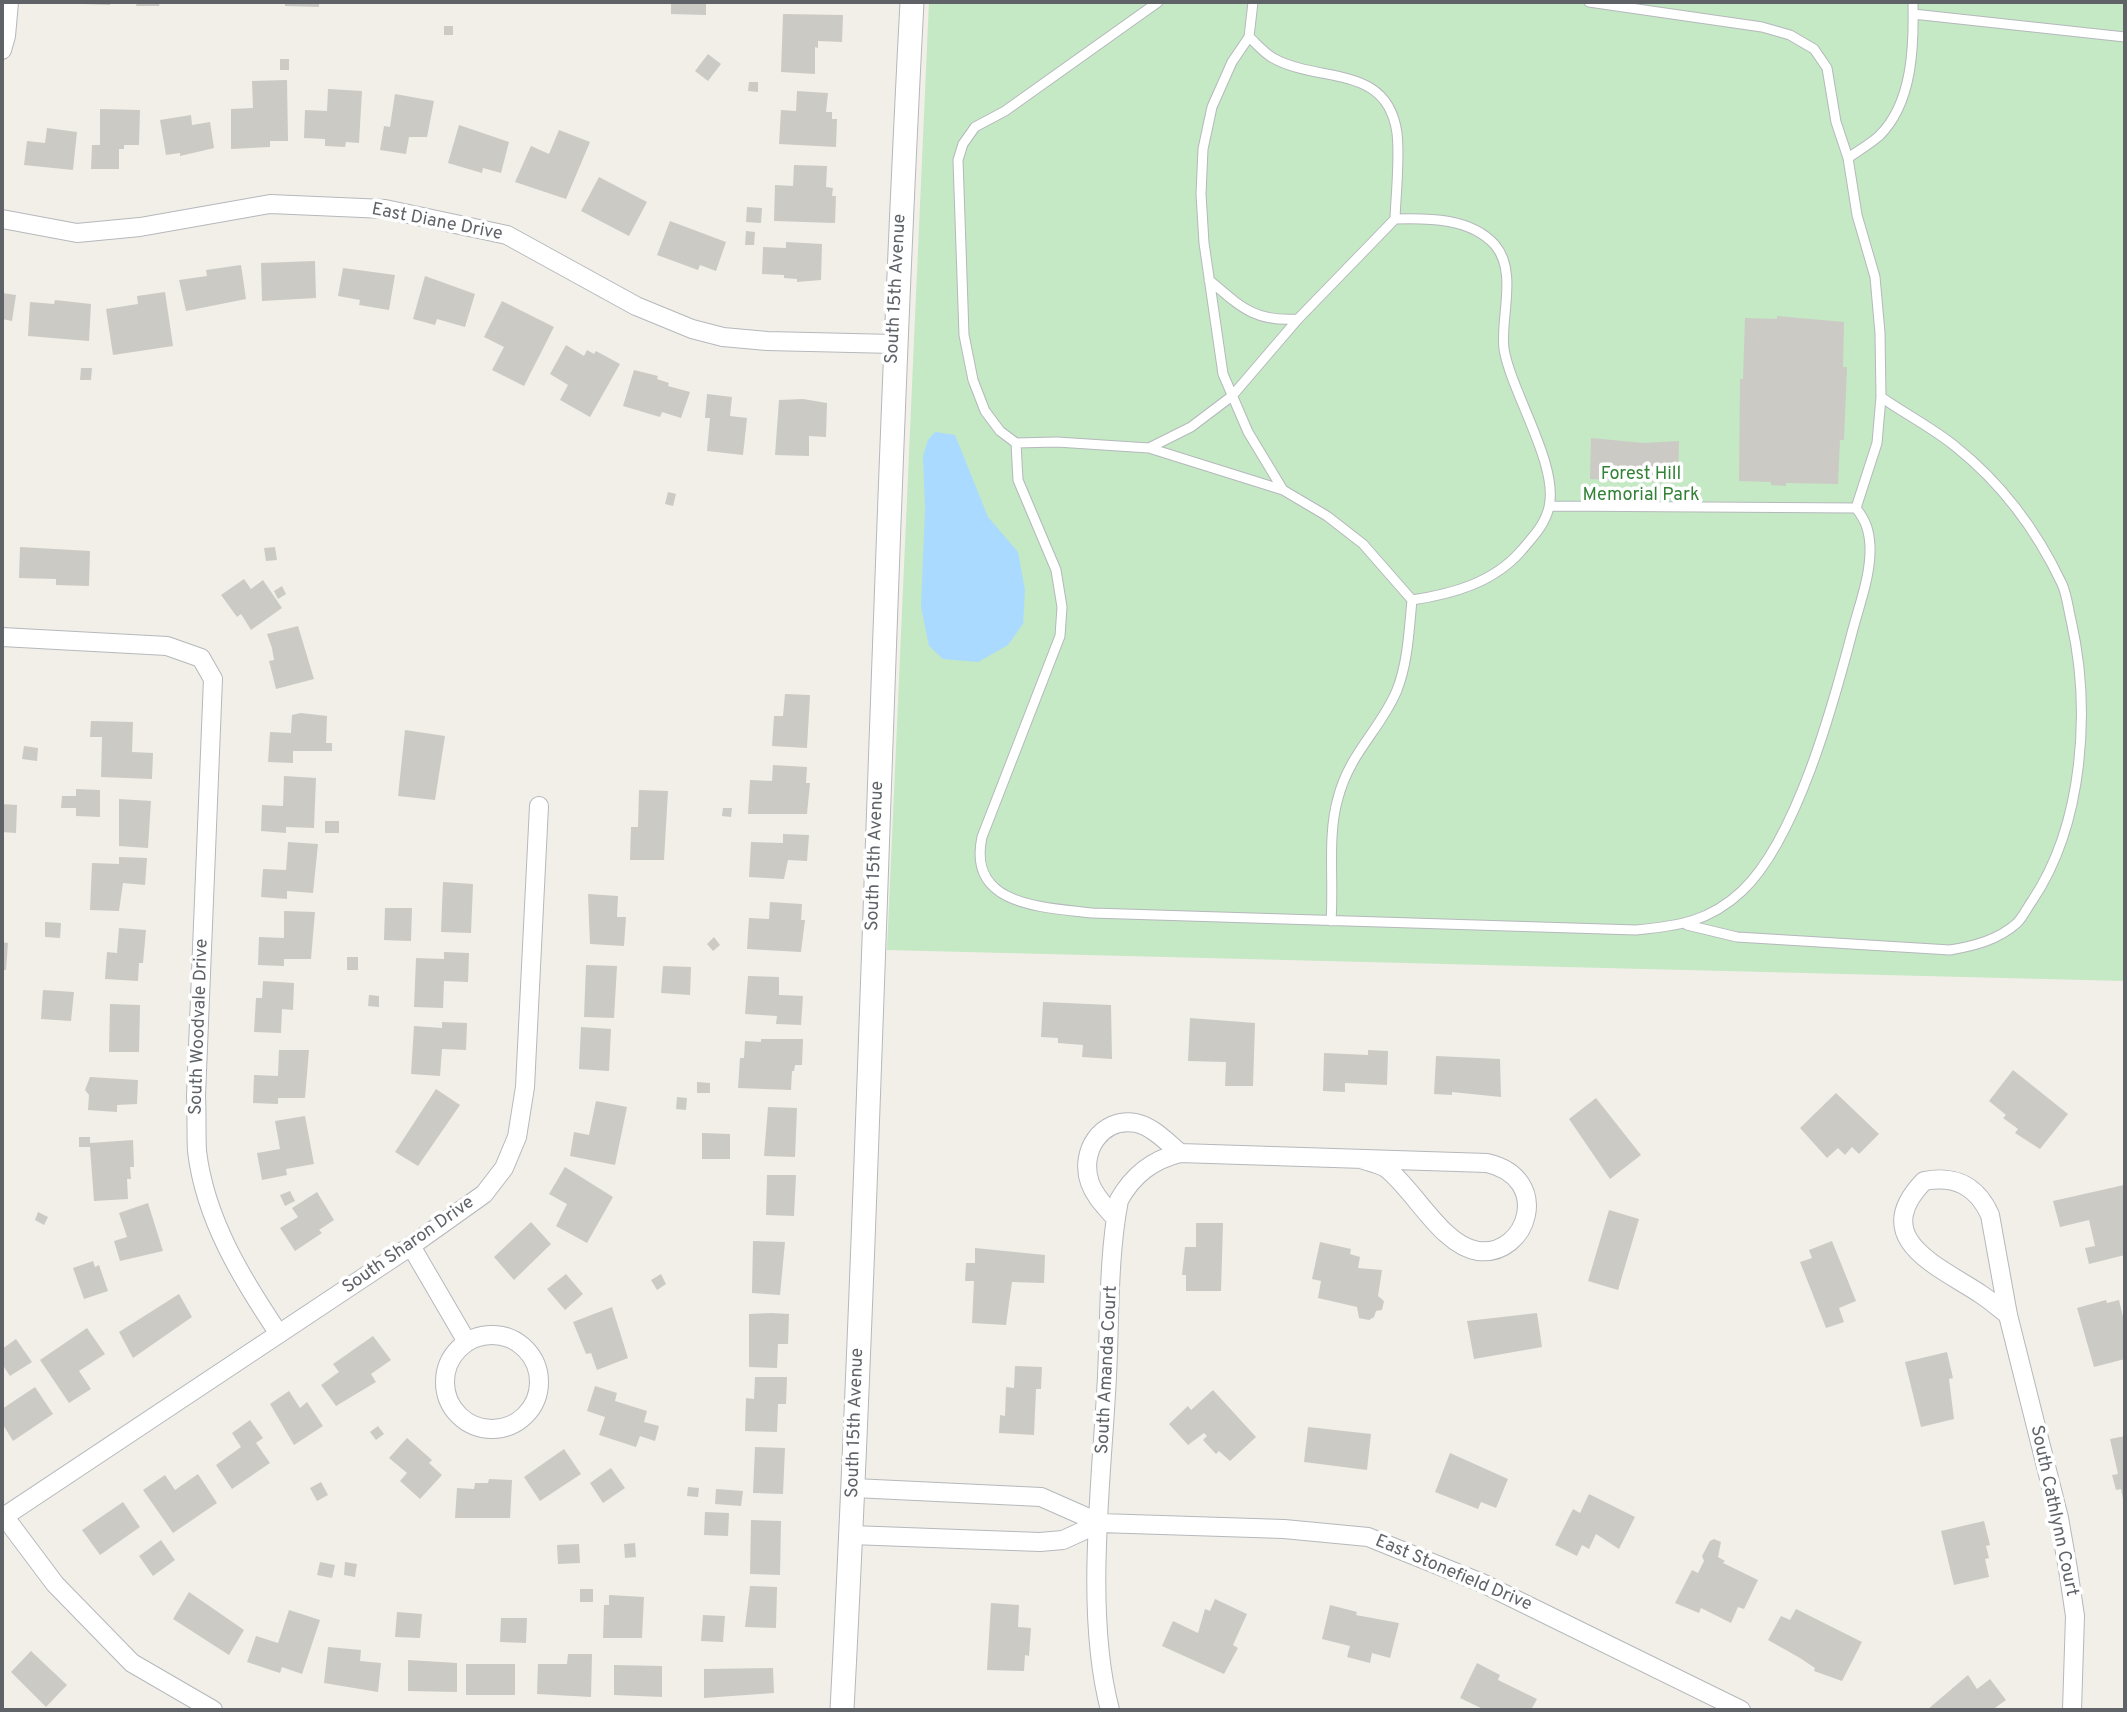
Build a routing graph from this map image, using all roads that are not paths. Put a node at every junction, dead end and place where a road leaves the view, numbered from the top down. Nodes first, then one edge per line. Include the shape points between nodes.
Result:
1 (9, 2) edge
2 (912, 2) edge
3 (1158, 2) edge
4 (1253, 2) edge
5 (1590, 2) edge
6 (1913, 2) edge
7 (1913, 14) junction
8 (1248, 37) junction
9 (2125, 37) edge
10 (2, 50) edge
11 (1848, 158) junction
12 (2, 219) edge
13 (1395, 219) junction
14 (1209, 280) junction
15 (1298, 319) junction
16 (894, 344) junction
17 (1231, 396) junction
18 (1881, 397) junction
19 (1016, 443) junction
20 (1149, 448) junction
21 (1283, 490) junction
22 (1550, 506) junction
23 (1856, 508) junction
24 (1412, 600) junction
25 (2, 637) edge
26 (539, 806) dead end
27 (1331, 921) junction
28 (1687, 925) junction
29 (1180, 1153) junction
30 (1361, 1159) junction
31 (1115, 1218) junction
32 (411, 1246) junction
33 (2008, 1315) junction
34 (279, 1334) junction
35 (467, 1342) junction
36 (854, 1488) junction
37 (3, 1517) edge
38 (1100, 1523) junction
39 (851, 1535) junction
40 (213, 1710) edge
41 (842, 1710) edge
42 (1110, 1710) edge
43 (1741, 1710) edge
44 (2073, 1710) edge

1 - 10 street
2 - 16 street, South 15th Avenue
3 - 19 lane via 1005,111 975,127 963,144 958,172 964,335 985,411
4 - 8 lane
5 - 11 lane via 1762,27 1806,44 1826,68
6 - 7 lane
7 - 9 lane
7 - 11 lane via 1911,65 1898,105 1880,135
8 - 13 lane via 1273,58 1364,83 1381,94 1397,134
8 - 14 lane via 1212,107 1203,149 1201,194
11 - 18 lane via 1857,215 1875,277
12 - 16 street, East Diane Drive via 77,233 270,204 385,209 507,235 636,306 692,329 768,341
13 - 15 lane
13 - 22 lane via 1457,223 1478,231 1496,247 1505,269 1504,350 1548,480
14 - 15 lane via 1249,313 1272,321
14 - 17 lane via 1215,337
15 - 17 lane
16 - 36 street, South 15th Avenue
17 - 20 lane via 1191,427
17 - 21 lane
18 - 23 lane via 1877,443
18 - 28 lane via 1955,446 1993,480 2026,520 2063,586 2076,641 2081,698 2077,782 2065,832 2045,881 2017,922 1982,945 1950,950 1737,937
19 - 20 lane
19 - 27 lane via 1018,480 1056,570 1062,607 1060,636 982,837 978,857 982,878 1016,899 1069,910
20 - 21 lane
21 - 24 lane via 1363,544
22 - 23 lane
22 - 24 lane via 1539,531 1514,559 1488,578 1449,595
23 - 28 lane via 1867,523 1866,581 1840,678 1799,796 1773,848 1744,890 1720,909
24 - 27 lane via 1397,690 1350,765 1338,796
25 - 34 street, South Woodvale Drive via 180,649 201,658 208,668 214,701 197,1151 223,1238
26 - 32 street, South Sharon Drive via 524,1087 517,1138 504,1168 484,1194
27 - 28 lane via 1636,930
29 - 30 street, South Amanda Court
29 - 31 street, South Amanda Court via 1142,1171 1119,1200
29 - 31 street via 1138,1123 1119,1123 1097,1135 1090,1150 1089,1181
30 - 30 street, South Amanda Court via 1384,1167 1462,1245 1492,1251 1517,1236 1526,1193 1516,1174 1502,1166
31 - 38 street, South Amanda Court
32 - 34 street, South Sharon Drive
32 - 35 street
33 - 33 street, South Cathlynn Court via 1984,1202 1958,1181 1924,1181 1906,1206 1908,1240 1917,1253
33 - 44 street, South Cathlynn Court via 2068,1569 2075,1616
34 - 37 street, South Sharon Drive
35 - 35 street via 455,1353 445,1383 456,1412 483,1428 514,1424 526,1415 539,1388 533,1359 511,1339 481,1336
36 - 38 street, East Stonefield Drive via 1041,1497
36 - 39 street, South 15th Avenue
37 - 40 street via 55,1584 132,1663
38 - 39 street, East Stonefield Drive via 1063,1540 1040,1542
38 - 42 street, South Amanda Court via 1097,1636
38 - 43 street, East Stonefield Drive via 1284,1529 1368,1537 1482,1583
39 - 41 street, South 15th Avenue

